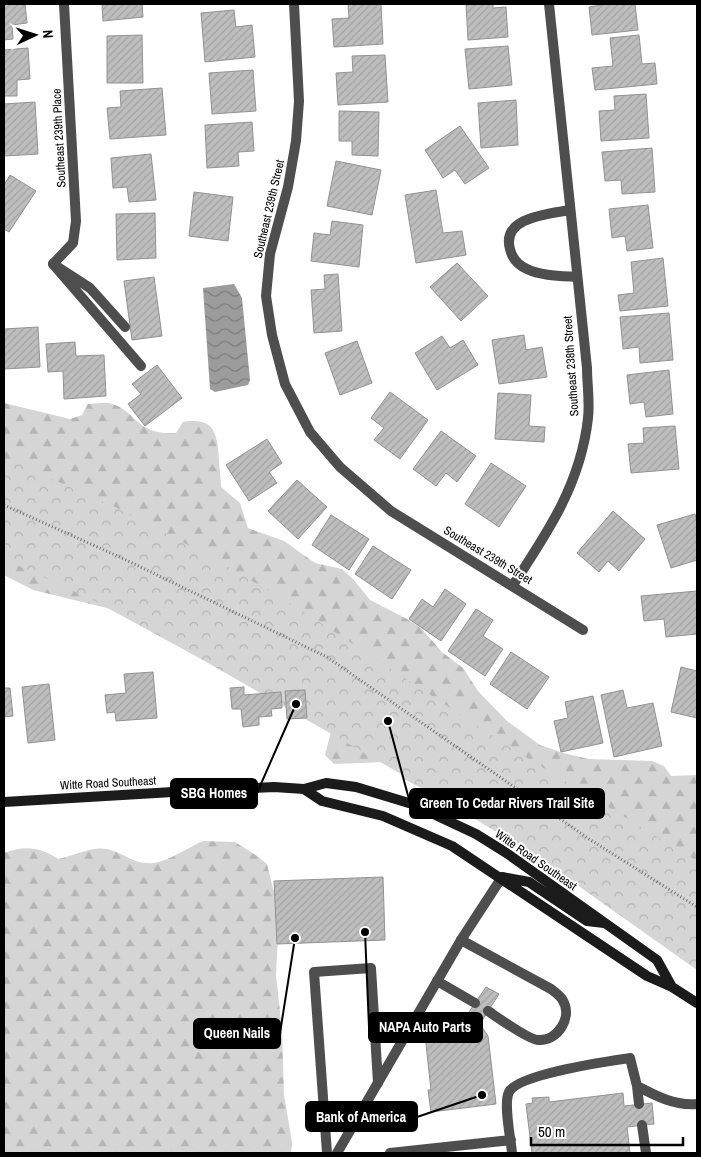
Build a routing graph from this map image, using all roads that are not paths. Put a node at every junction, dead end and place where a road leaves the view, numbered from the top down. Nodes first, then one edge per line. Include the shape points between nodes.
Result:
1 (64, 4) edge
2 (294, 4) edge
3 (549, 4) edge
4 (570, 210) junction
5 (53, 264) junction
6 (577, 277) junction
7 (125, 327) dead end
8 (141, 366) dead end
9 (513, 585) junction
10 (583, 630) dead end
11 (304, 789) junction
12 (4, 802) edge
13 (502, 877) junction
14 (605, 923) junction
15 (461, 940) junction
16 (438, 981) junction
17 (672, 987) junction
18 (475, 1004) dead end
19 (697, 1004) edge
20 (488, 1011) dead end
21 (378, 1083) junction
22 (637, 1086) junction
23 (639, 1104) dead end
24 (697, 1104) edge
25 (642, 1125) dead end
26 (511, 1140) junction
27 (453, 1150) edge
28 (327, 1153) edge
29 (336, 1153) edge
30 (390, 1153) edge
31 (512, 1153) edge
32 (646, 1153) edge

1 - 5 street, Southeast 239th Place via 76,221 73,243
2 - 9 street, Southeast 239th Street via 300,101 288,187 270,254 266,296 285,384 310,432 340,467 391,511
3 - 4 street, Southeast 238th Street
4 - 6 street, Southeast 238th Street
4 - 6 street via 533,217 516,225 510,235 509,247 514,259 527,270
5 - 7 street via 90,288
5 - 8 street
6 - 9 street, Southeast 238th Street via 588,417 579,466 556,519
9 - 10 street, Southeast 239th Street
11 - 12 street, Witte Road Southeast
11 - 13 street, Witte Road Southeast via 322,801 384,816 426,833
11 - 14 street, Witte Road Southeast via 326,783 356,787 434,813 508,854
13 - 14 street via 529,882 587,921
13 - 15 street
13 - 17 street, Witte Road Southeast via 647,976
14 - 17 street, Witte Road Southeast via 657,960
15 - 16 street
15 - 20 street via 551,989 563,1000 566,1015 560,1030 549,1040 536,1040
16 - 18 street
16 - 21 street
17 - 19 street, Witte Road Southeast
21 - 28 street via 371,968 314,972
21 - 29 street
22 - 23 street
22 - 24 street via 683,1105
22 - 26 street via 630,1058 568,1068 515,1083 509,1092 508,1103
25 - 32 street
26 - 27 street
26 - 31 street
27 - 30 street

